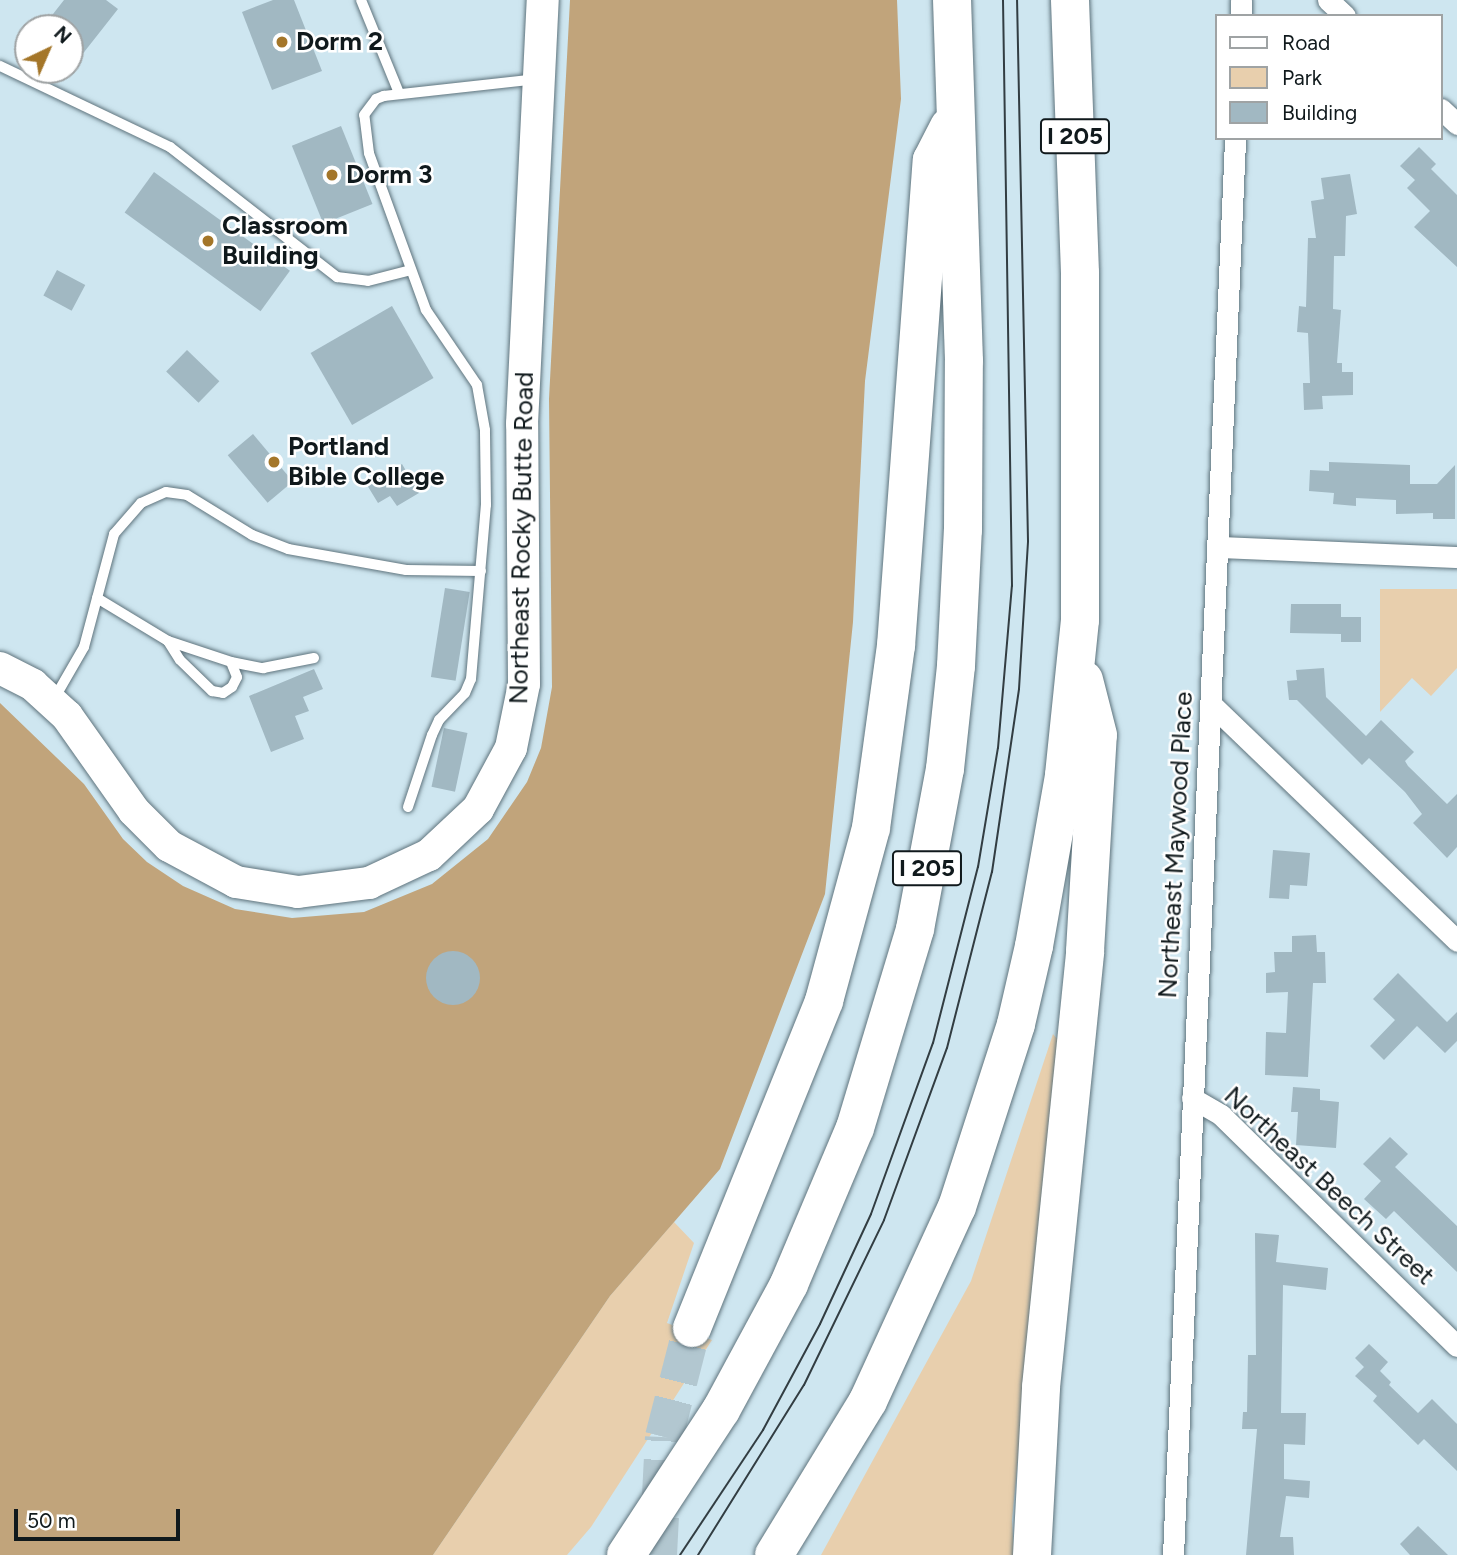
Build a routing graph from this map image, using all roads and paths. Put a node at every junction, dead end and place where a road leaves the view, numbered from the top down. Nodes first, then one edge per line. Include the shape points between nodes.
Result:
1 (362, 0) edge
2 (542, 0) edge
3 (952, 0) edge
4 (1070, 0) edge
5 (1328, 0) edge
6 (1343, 14) edge
7 (0, 66) edge
8 (538, 79) junction
9 (399, 93) junction
10 (1443, 111) edge
11 (955, 114) junction
12 (1457, 124) edge
13 (1235, 140) edge
14 (411, 270) junction
15 (1219, 547) junction
16 (1457, 557) edge
17 (481, 571) junction
18 (97, 598) junction
19 (169, 641) junction
20 (314, 658) dead end
21 (1079, 658) junction
22 (231, 662) junction
23 (0, 668) edge
24 (52, 701) junction
25 (1212, 705) junction
26 (408, 807) dead end
27 (1457, 941) edge
28 (1192, 1098) junction
29 (692, 1328) tunnel mouth
30 (1457, 1346) edge
31 (626, 1555) edge
32 (774, 1555) edge
33 (1032, 1555) edge
34 (1173, 1555) edge

1 - 9 lane
2 - 8 street, Northeast Rocky Butte Road
3 - 11 highway, I 205
4 - 21 highway, I 205 via 1080,273 1083,499
5 - 6 street
7 - 14 lane via 170,147 337,277 368,281
8 - 9 lane
8 - 24 street, Northeast Rocky Butte Road via 522,424 524,684 511,748 478,809 429,855 380,880 320,892 247,885 198,865 152,830
9 - 14 lane via 369,105 362,131
10 - 12 street
11 - 29 highway via 932,160 896,646 872,828 824,1001
11 - 31 highway, I 205 via 964,361 961,596 945,769 915,929 859,1118 789,1284 721,1410
13 - 15 street, Northeast Maywood Place
14 - 17 lane via 426,310 466,364 482,403 486,505
15 - 16 street
15 - 25 street, Northeast Maywood Place
17 - 18 lane via 406,570 288,549 252,535 187,495 166,492 141,503 120,524 107,548
17 - 26 lane via 471,679 466,694 439,720
18 - 19 lane
18 - 24 lane via 81,653
19 - 22 lane
19 - 22 lane via 180,660 212,691 223,693 236,683
20 - 22 lane via 263,668
21 - 32 highway, I 205 via 1034,946 981,1137 929,1271 868,1401
21 - 33 highway via 1098,735 1085,951 1041,1387
23 - 24 street, Northeast Rocky Butte Road
25 - 27 street
25 - 28 street, Northeast Maywood Place
28 - 30 street, Northeast Beech Street via 1221,1115
28 - 34 street, Northeast Maywood Place

